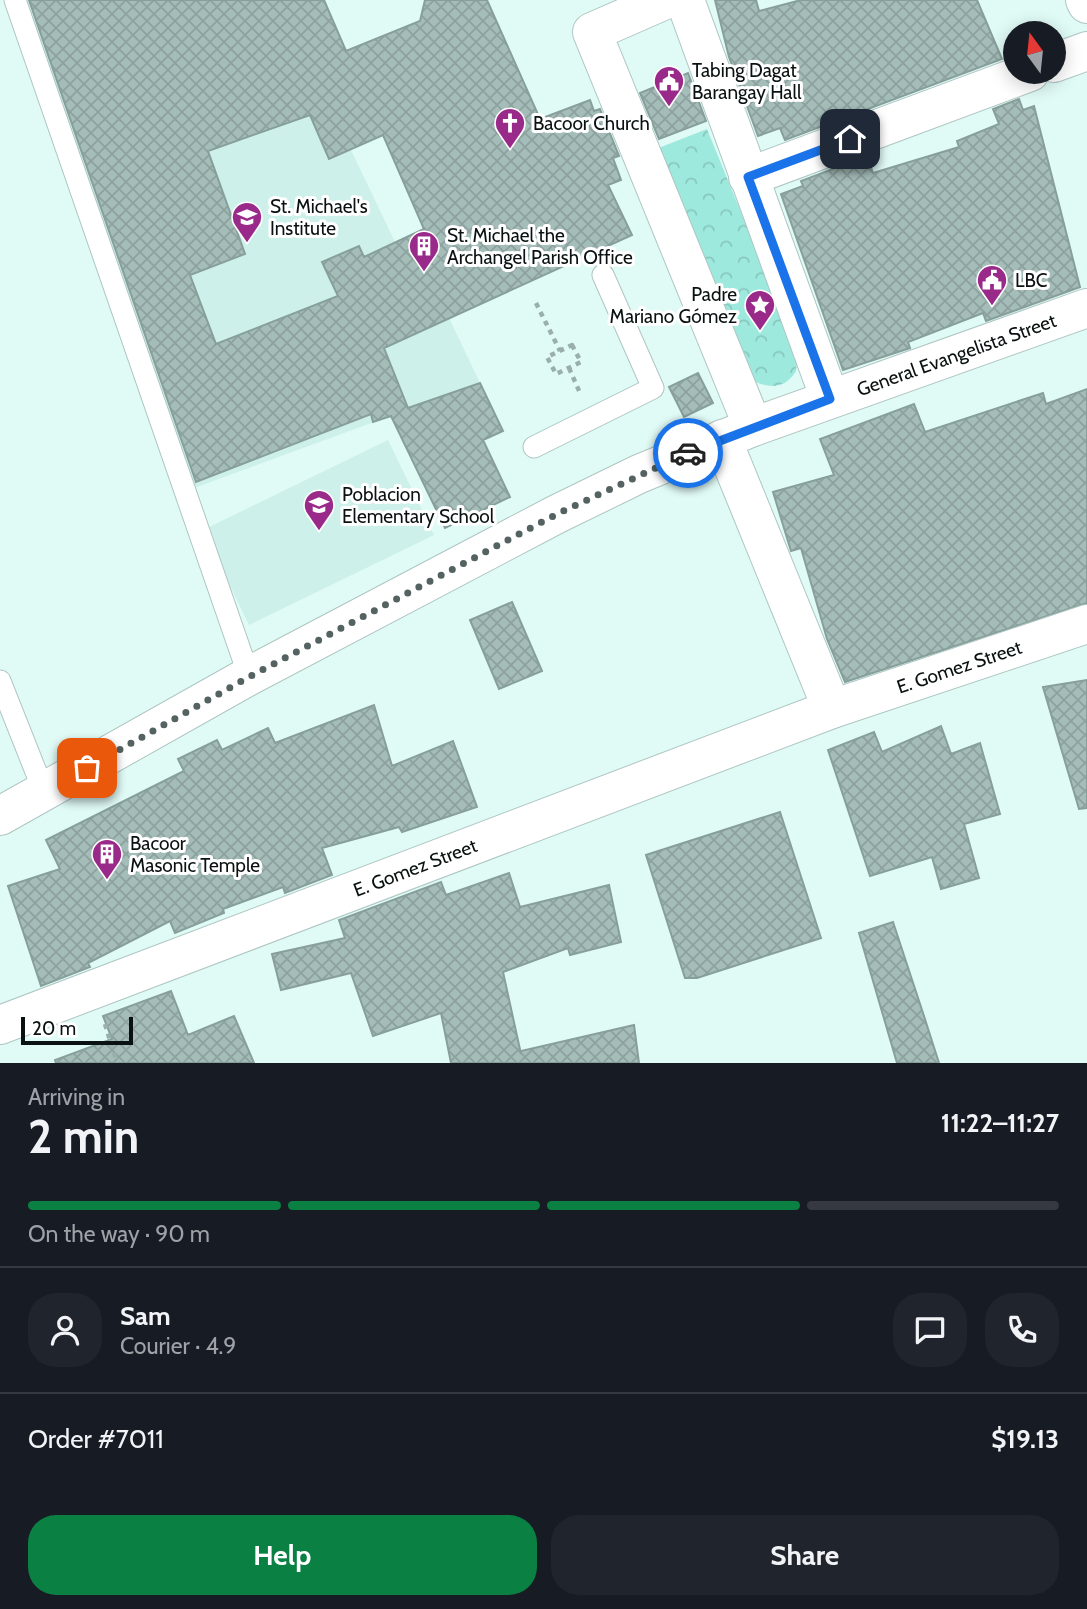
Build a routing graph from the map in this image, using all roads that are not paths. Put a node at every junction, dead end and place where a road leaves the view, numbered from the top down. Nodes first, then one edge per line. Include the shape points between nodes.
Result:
1 (15, 0) edge
2 (665, 0) edge
3 (685, 0) edge
4 (1087, 51) edge
5 (1066, 59) edge
6 (1003, 82) edge
7 (748, 177) junction
8 (603, 275) dead end
9 (1087, 307) edge
10 (830, 399) junction
11 (738, 433) junction
12 (534, 447) dead end
13 (1087, 624) edge
14 (249, 677) junction
15 (0, 681) edge
16 (832, 709) junction
17 (44, 792) junction
18 (0, 816) edge
19 (0, 1025) edge

1 - 14 lane
2 - 11 street via 592,32
3 - 7 street
4 - 5 street
6 - 7 street
7 - 10 street
8 - 12 lane via 653,388
9 - 10 street, General Evangelista Street
10 - 11 street, General Evangelista Street
11 - 14 street, General Evangelista Street via 565,510
11 - 16 street
13 - 16 street, E. Gomez Street
14 - 17 street, General Evangelista Street
15 - 17 lane
16 - 19 street, E. Gomez Street
17 - 18 street, General Evangelista Street

